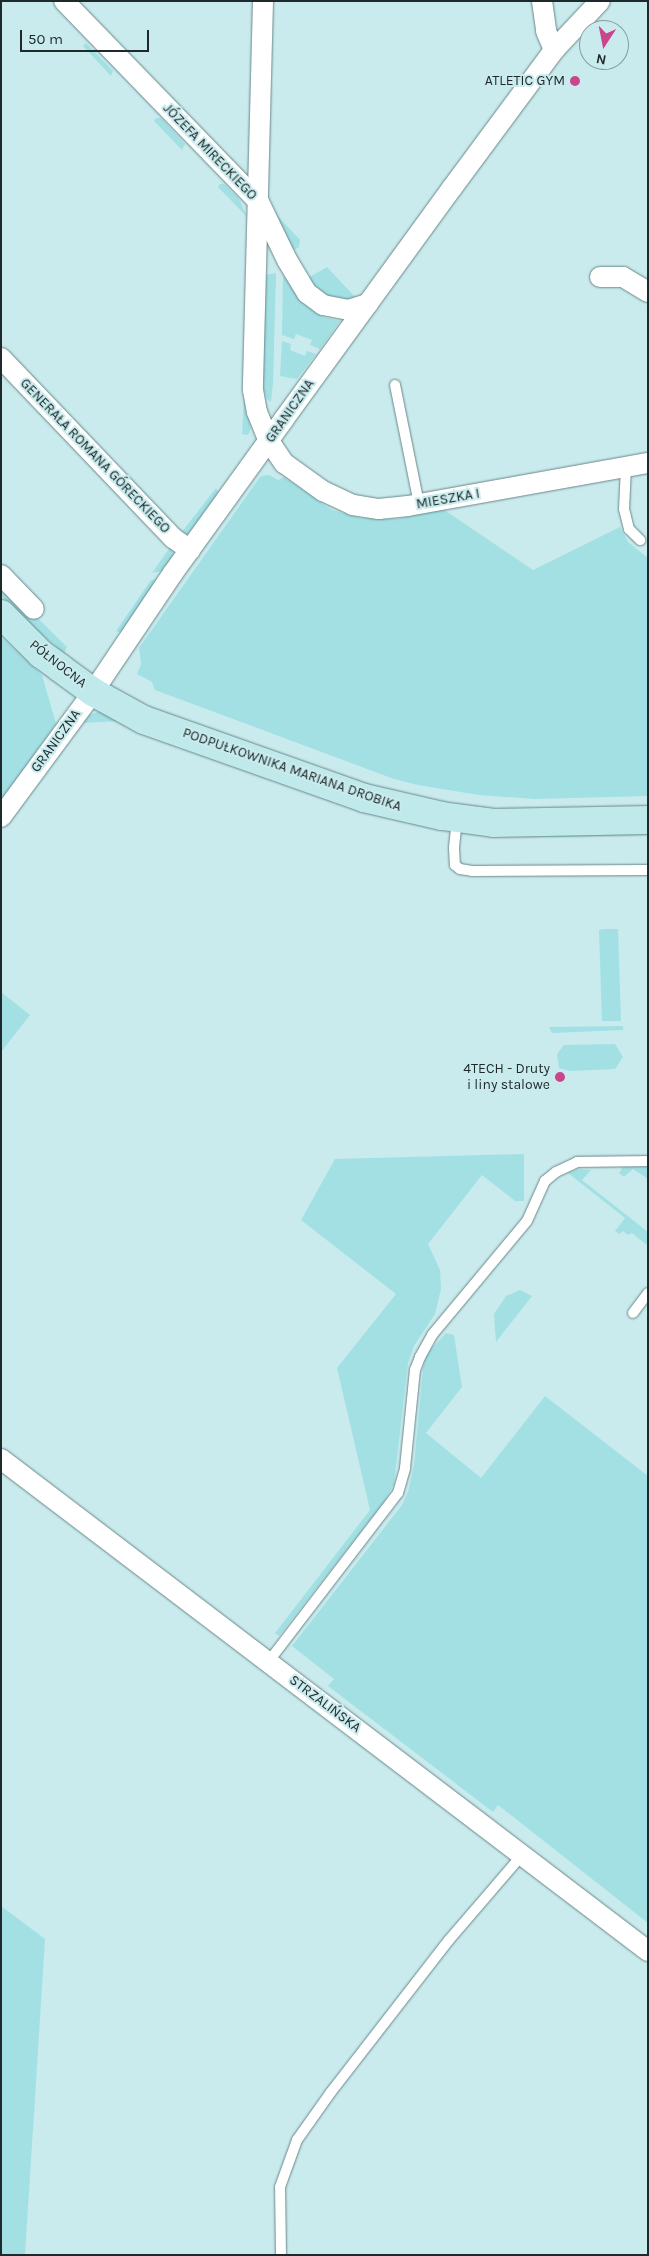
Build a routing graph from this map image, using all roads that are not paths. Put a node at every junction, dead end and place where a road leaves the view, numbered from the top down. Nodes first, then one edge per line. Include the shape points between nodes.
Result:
1 (64, 1) edge
2 (263, 1) edge
3 (542, 1) edge
4 (600, 1) edge
5 (554, 50) junction
6 (259, 202) junction
7 (600, 277) dead end
8 (648, 292) edge
9 (368, 304) junction
10 (1, 358) edge
11 (395, 385) dead end
12 (269, 441) junction
13 (648, 464) edge
14 (626, 468) junction
15 (419, 504) junction
16 (640, 540) dead end
17 (190, 550) junction
18 (1, 575) edge
19 (34, 609) dead end
20 (1, 614) edge
21 (93, 692) junction
22 (1, 817) edge
23 (457, 819) junction
24 (648, 820) edge
25 (648, 870) edge
26 (648, 1161) edge
27 (648, 1293) edge
28 (633, 1313) dead end
29 (1, 1459) edge
30 (269, 1661) junction
31 (522, 1855) junction
32 (648, 1951) edge
33 (282, 2255) edge

1 - 6 street, JÓZEFA MIRECKIEGO
2 - 6 street, MIESZKA I
3 - 5 street via 546,31
4 - 5 street, GRANICZNA
5 - 9 street, GRANICZNA
6 - 9 street, JÓZEFA MIRECKIEGO via 307,294 323,305 348,310
6 - 12 street, MIESZKA I via 253,390 257,412
7 - 8 street via 623,277
9 - 12 street, GRANICZNA
10 - 17 street, GENERAŁA ROMANA GÓRECKIEGO via 173,538
11 - 15 lane
12 - 15 street, MIESZKA I via 284,463 323,491 353,505 379,509
12 - 17 street, GRANICZNA
13 - 14 street, MIESZKA I
14 - 15 street, MIESZKA I
14 - 16 lane via 624,509 629,529
17 - 21 street, GRANICZNA
18 - 19 street
20 - 21 main road, PÓŁNOCNA via 41,654
21 - 22 street, GRANICZNA
21 - 23 main road, PODPUŁKOWNIKA MARIANA DROBIKA via 144,720 364,798
23 - 24 main road, PODPUŁKOWNIKA MARIANA DROBIKA via 494,824
23 - 25 lane via 455,865 460,869
26 - 30 lane via 577,1162 545,1181 527,1222 432,1335 420,1357 415,1370 405,1468 398,1493
27 - 28 lane
29 - 30 street, STRZALIŃSKA
30 - 31 street, STRZALIŃSKA
31 - 32 street, STRZALIŃSKA
31 - 33 lane via 449,1940 297,2140 280,2187

